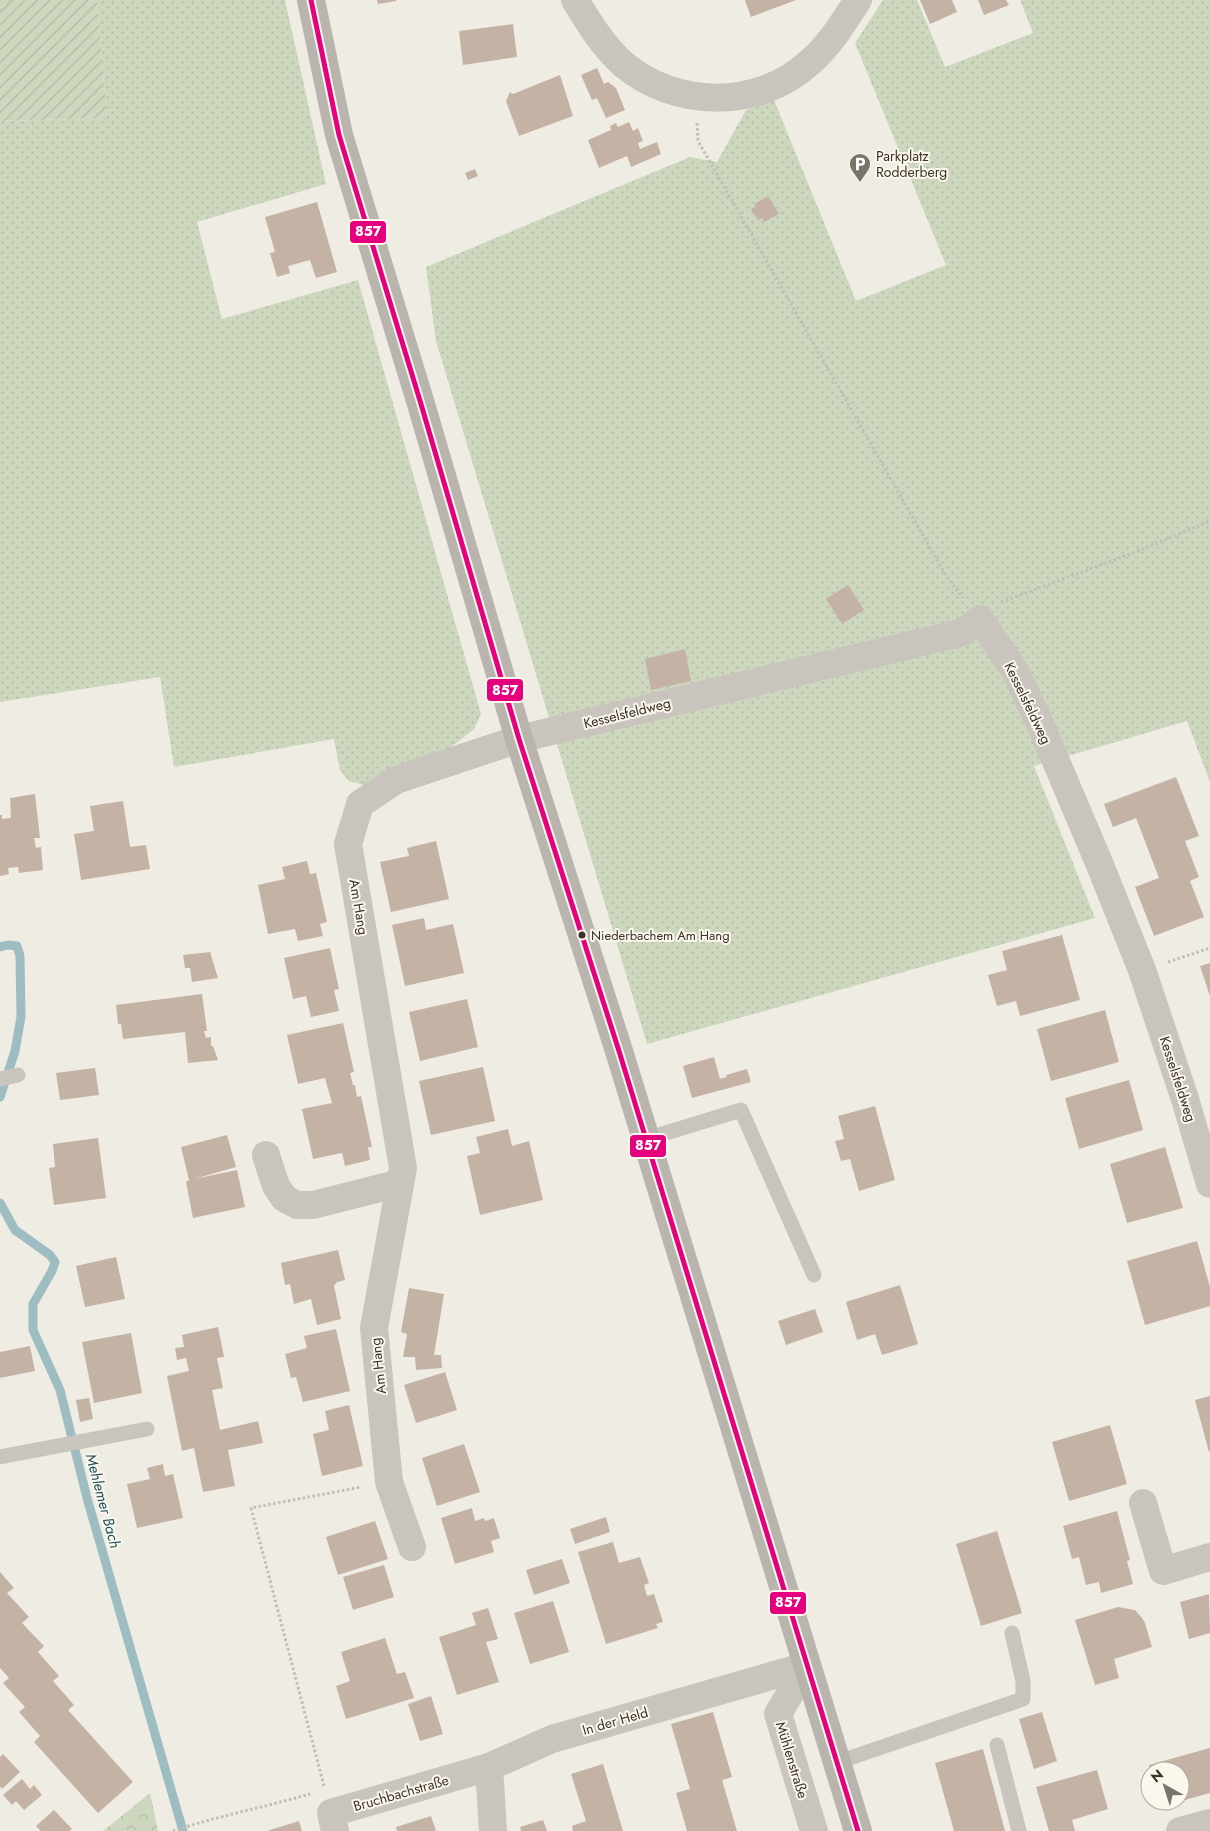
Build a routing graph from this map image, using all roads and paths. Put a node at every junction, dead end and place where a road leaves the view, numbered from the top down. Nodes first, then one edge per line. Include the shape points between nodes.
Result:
1 (311, 0) edge
2 (575, 0) edge
3 (858, 0) edge
4 (695, 97) junction
5 (1210, 521) edge
6 (980, 619) junction
7 (519, 739) junction
8 (1210, 948) edge
9 (1142, 970) junction
10 (18, 1075) dead end
11 (0, 1079) edge
12 (646, 1139) junction
13 (266, 1155) dead end
14 (400, 1183) junction
15 (1210, 1184) edge
16 (814, 1275) dead end
17 (147, 1429) dead end
18 (0, 1457) edge
19 (389, 1482) junction
20 (1143, 1503) dead end
21 (412, 1547) dead end
22 (1210, 1557) edge
23 (1012, 1633) dead end
24 (806, 1666) junction
25 (997, 1745) dead end
26 (838, 1762) junction
27 (489, 1768) junction
28 (327, 1812) edge
29 (1210, 1822) edge
30 (173, 1831) edge
31 (492, 1831) edge
32 (814, 1831) edge
33 (858, 1831) edge
34 (1019, 1831) edge
35 (1180, 1831) edge

1 - 7 main road via 339,134
2 - 4 street via 597,35 623,64 654,84
3 - 4 street via 809,64 780,83 724,99
4 - 6 path via 698,140 945,574
5 - 6 path via 1002,601
6 - 7 street, Kesselsfeldweg via 964,632
6 - 9 street, Kesselsfeldweg via 1015,672 1041,726
7 - 12 main road
7 - 14 street, Am Hang via 396,780 360,804 348,844 403,1168
8 - 9 path
9 - 15 street, Kesselsfeldweg
10 - 11 lane
12 - 16 lane via 741,1110
12 - 24 main road
13 - 14 street via 276,1186 284,1198 297,1205 313,1205
14 - 19 street, Am Hang via 374,1328
17 - 18 lane
19 - 21 street, Am Hang
19 - 28 path via 251,1508
20 - 22 street via 1163,1571
23 - 26 lane via 1023,1681 1023,1699
24 - 26 main road
24 - 27 street, In der Held via 552,1739
24 - 32 street, Mühlenstraße via 778,1714
25 - 34 lane
26 - 33 main road
27 - 28 street, Bruchbachstraße
27 - 31 street
28 - 30 path via 260,1809
29 - 35 street

